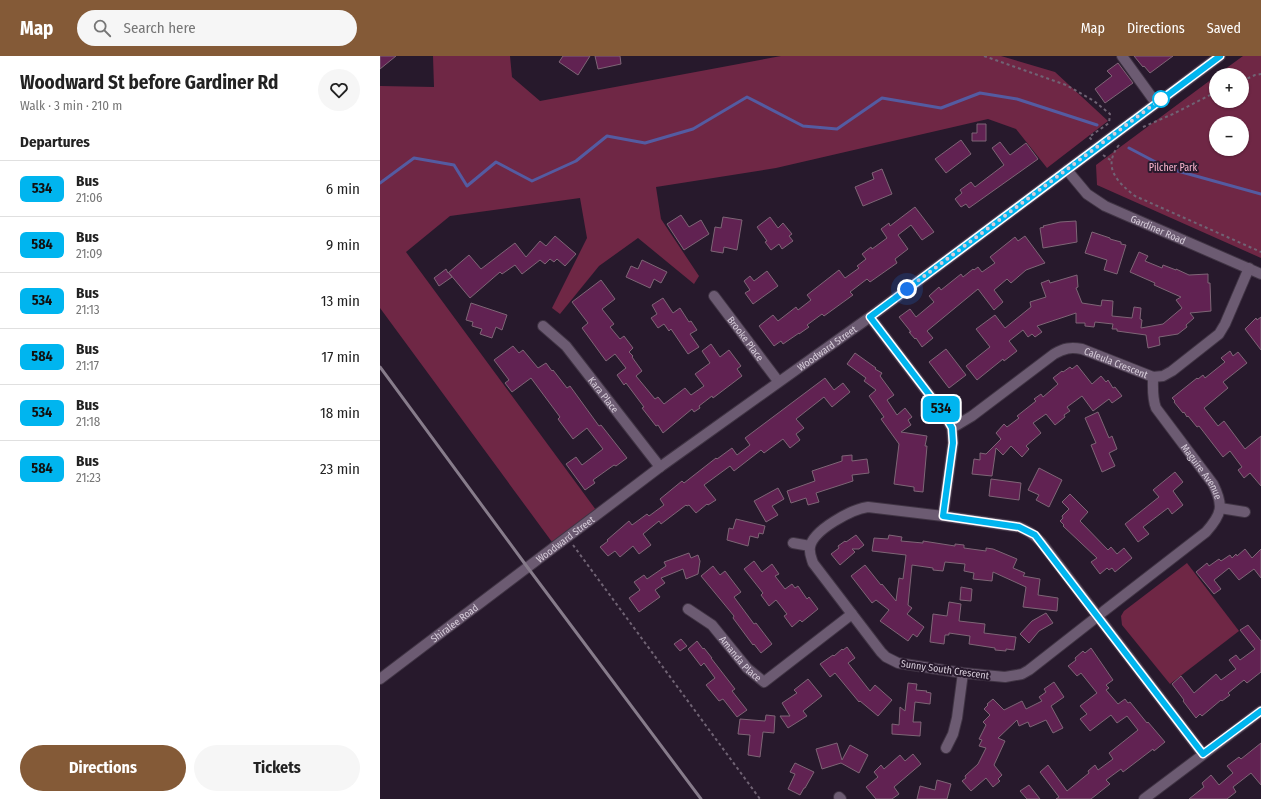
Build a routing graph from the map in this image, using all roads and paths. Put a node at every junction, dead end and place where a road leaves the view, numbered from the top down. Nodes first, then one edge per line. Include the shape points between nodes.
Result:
1 (984, 56) edge
2 (1122, 56) edge
3 (1220, 56) edge
4 (1261, 74) edge
5 (1249, 78) edge
6 (1209, 96) edge
7 (1156, 103) junction
8 (1140, 130) dead end
9 (1124, 141) dead end
10 (1097, 147) junction
11 (1112, 161) junction
12 (1067, 170) junction
13 (1261, 252) edge
14 (1249, 268) junction
15 (1261, 274) edge
16 (714, 296) dead end
17 (870, 317) junction
18 (543, 326) dead end
19 (1154, 377) junction
20 (778, 381) junction
21 (952, 428) junction
22 (660, 467) junction
23 (1220, 508) junction
24 (1245, 512) dead end
25 (943, 516) junction
26 (568, 538) junction
27 (793, 543) dead end
28 (810, 546) junction
29 (528, 568) joint
30 (688, 609) dead end
31 (852, 614) junction
32 (1098, 616) junction
33 (963, 673) junction
34 (380, 679) edge
35 (1261, 711) edge
36 (946, 748) dead end
37 (1203, 754) junction
38 (760, 799) edge
39 (1144, 799) edge

1 - 10 path via 1066,85 1099,105 1110,114 1109,123 1089,136
2 - 7 street
3 - 7 street, Woodward Street
4 - 5 path
6 - 8 path
7 - 10 street, Woodward Street
9 - 11 path via 1113,153
10 - 11 path
10 - 12 street, Woodward Street
11 - 13 path via 1112,170 1118,181 1135,196
12 - 14 street, Gardiner Road via 1087,194 1105,206
12 - 17 street, Woodward Street
14 - 15 street, Gardiner Road
14 - 19 street, Caleula Crescent via 1219,334 1172,371
16 - 20 street, Brooke Place
17 - 20 street, Woodward Street
17 - 21 street
18 - 22 street, Kara Place via 566,346
19 - 21 street, Caleula Crescent via 1082,349 1067,348 1054,354 972,416
19 - 23 street, Maguire Avenue via 1153,396 1156,408 1214,484
20 - 22 street, Woodward Street
21 - 25 street via 953,443
22 - 26 street, Woodward Street
23 - 24 street
23 - 32 street, Maguire Avenue via 1217,518 1206,532
25 - 28 street via 860,508 827,526 817,534
25 - 32 street via 1019,527 1035,535
26 - 29 street, Woodward Street
26 - 38 path
27 - 28 street
28 - 31 street, Sunny South Crescent via 809,554 813,563
29 - 34 street, Shiralee Road
30 - 31 street, Amanda Place via 712,625 746,668 764,682
31 - 33 street, Sunny South Crescent via 881,652 893,661
32 - 33 street, Sunny South Crescent via 1022,674 1005,677
32 - 37 street
33 - 36 street via 957,718
35 - 37 street
37 - 39 street

